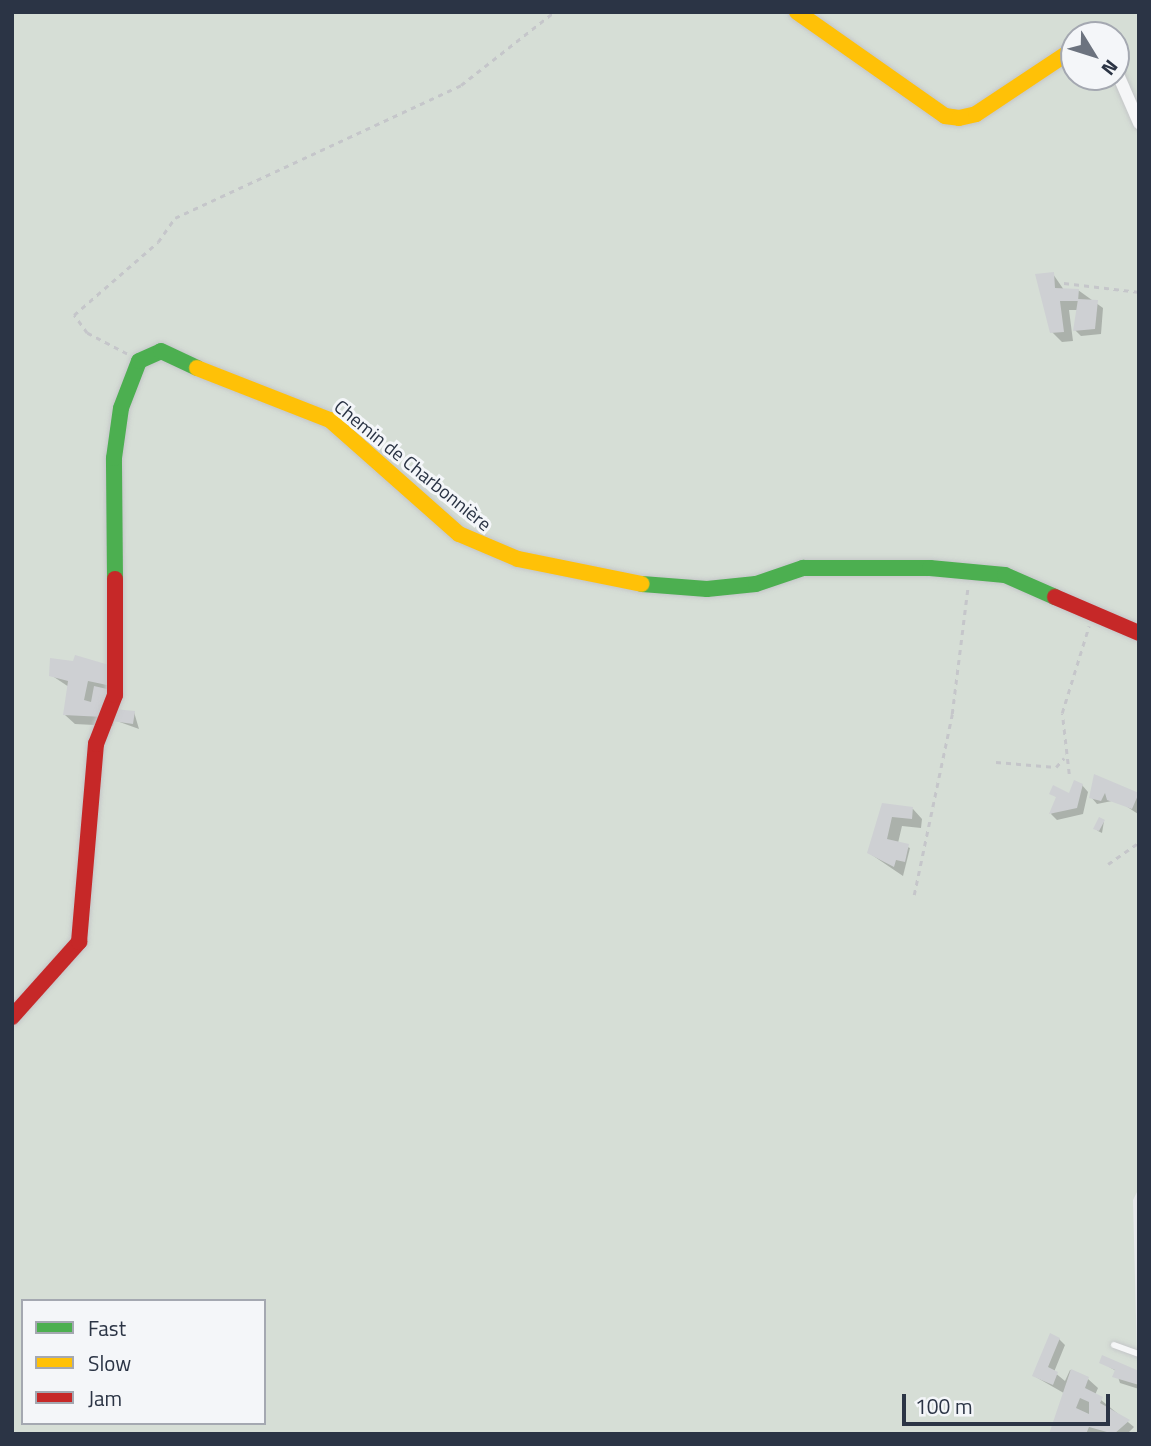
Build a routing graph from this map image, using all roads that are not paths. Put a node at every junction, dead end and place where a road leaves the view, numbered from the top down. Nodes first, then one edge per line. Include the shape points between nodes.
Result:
1 (797, 12) edge
2 (1060, 58) edge
3 (1125, 91) edge
4 (1139, 123) edge
5 (1139, 633) edge
6 (12, 1017) edge
7 (1114, 1345) dead end
8 (1139, 1354) edge

1 - 2 street via 945,116 976,114
3 - 4 street
5 - 6 street, Chemin de Charbonnière via 1005,575 803,568 756,584 707,589 621,583 519,559 459,534 330,420 245,391 184,357 161,351 139,361 126,381 114,458 115,695 96,744 79,942
7 - 8 lane

